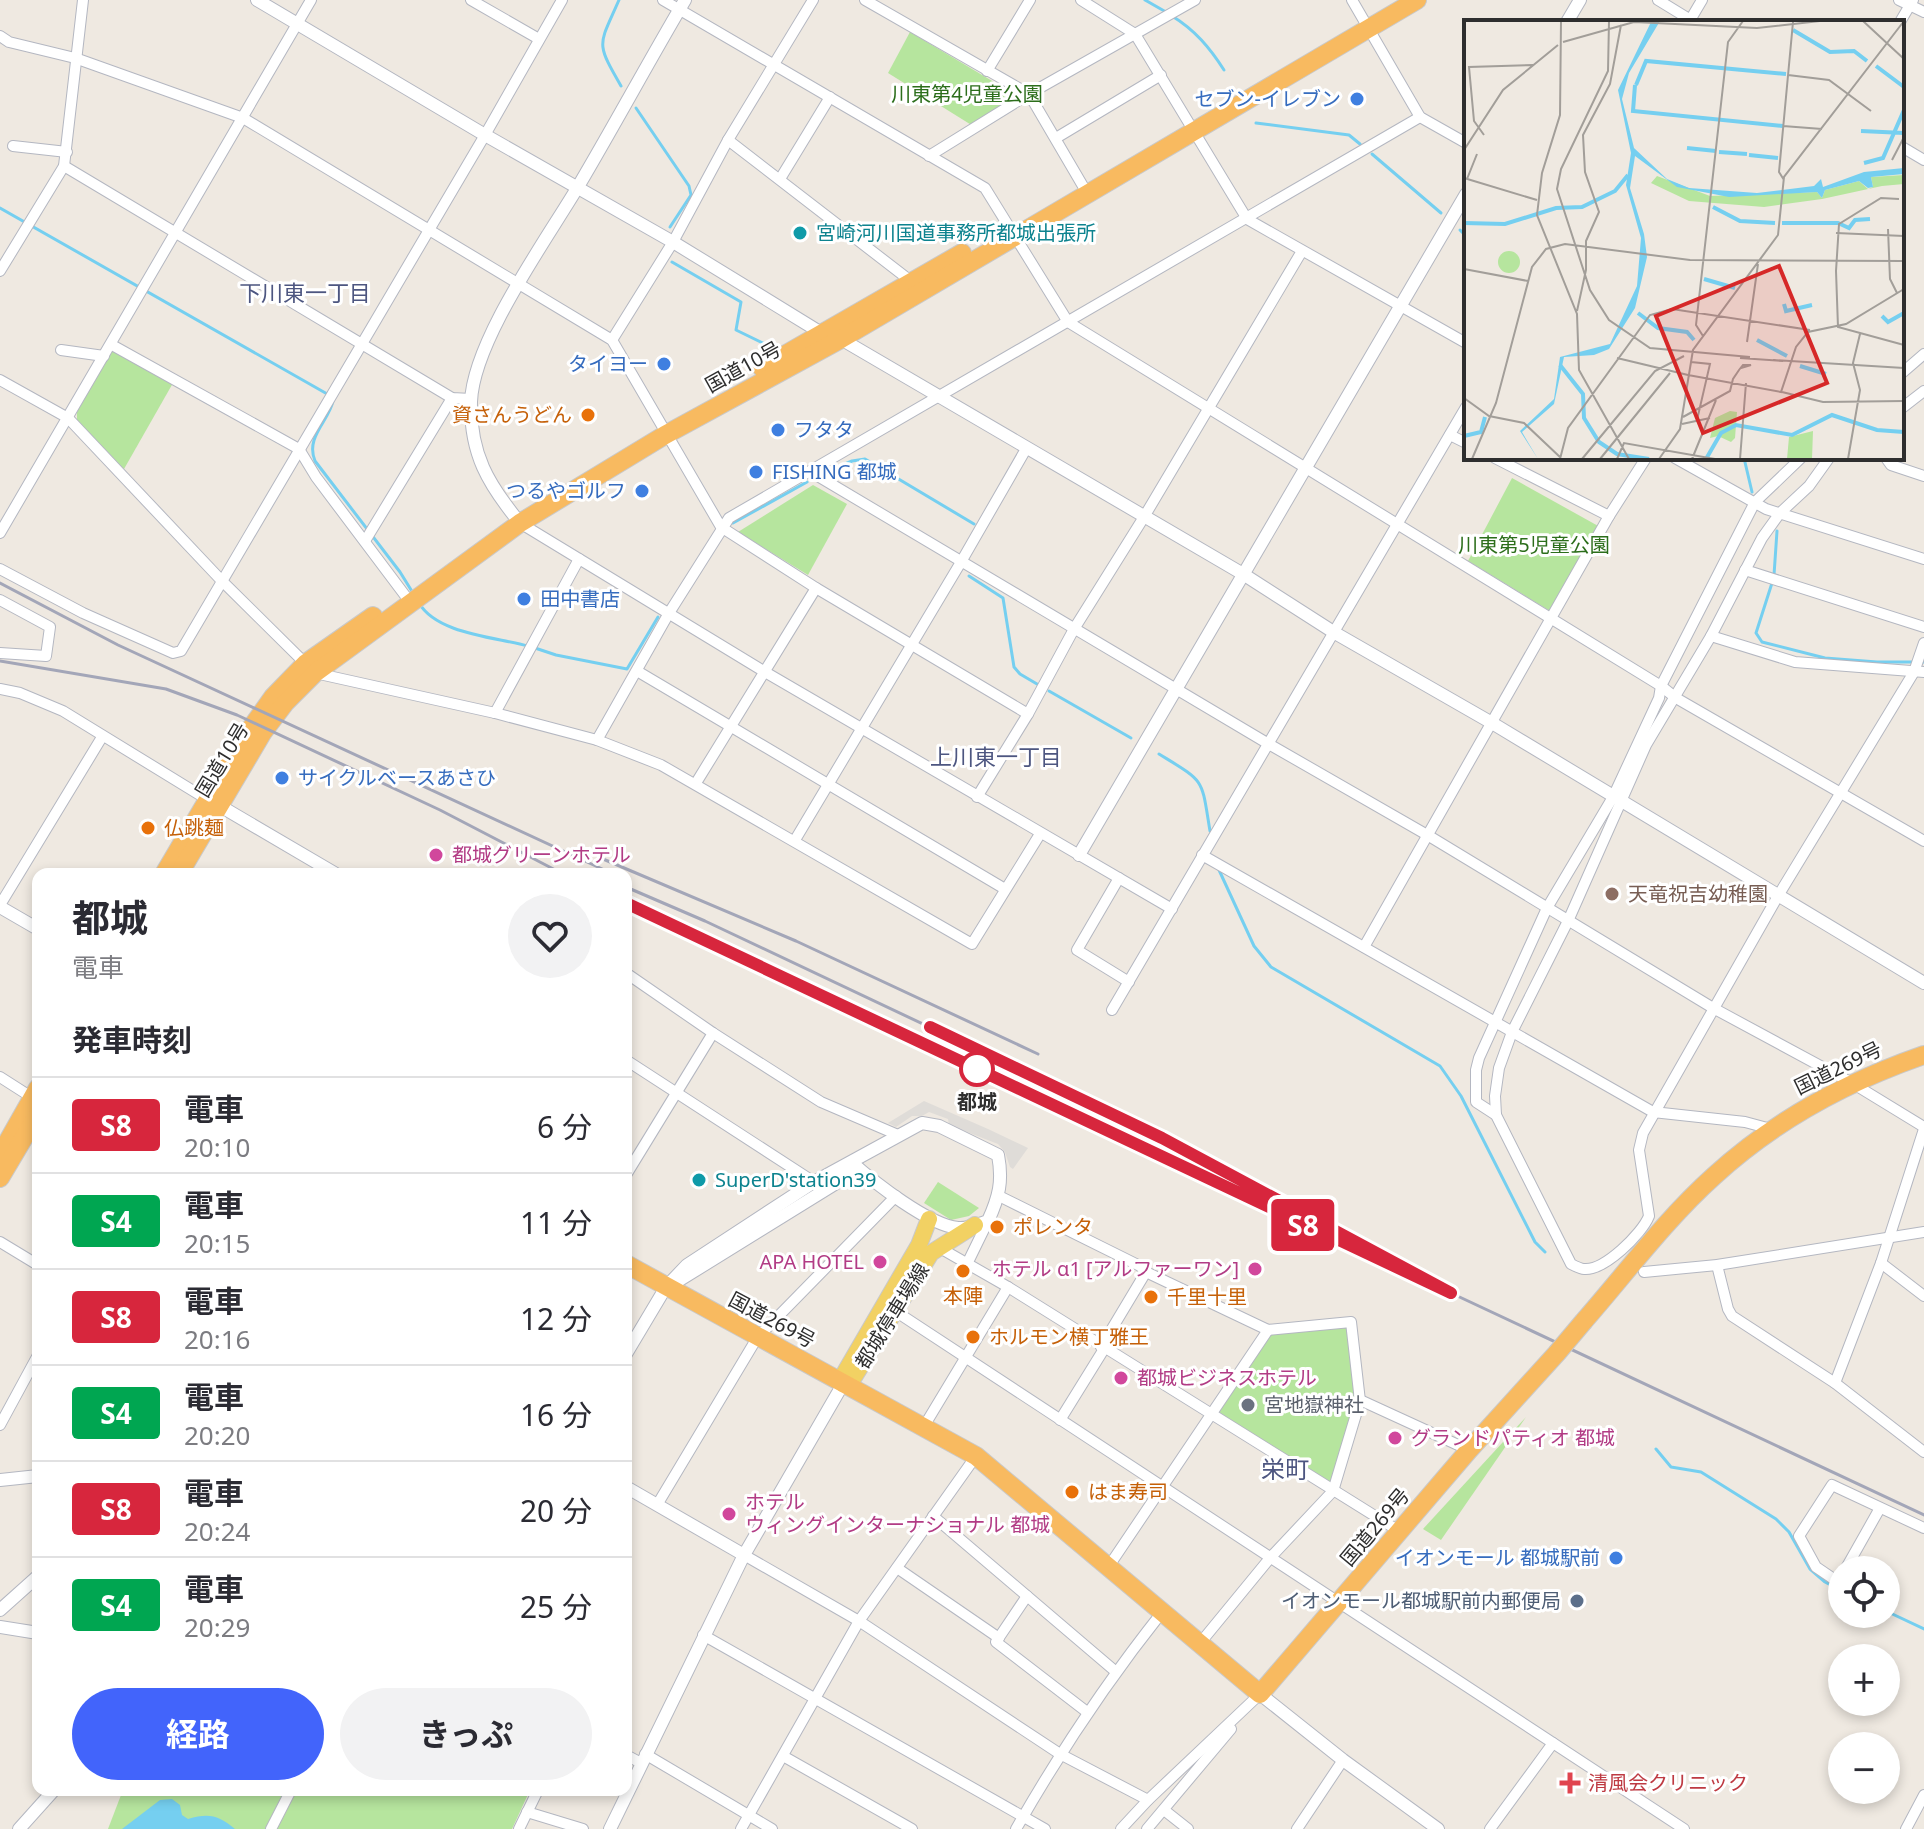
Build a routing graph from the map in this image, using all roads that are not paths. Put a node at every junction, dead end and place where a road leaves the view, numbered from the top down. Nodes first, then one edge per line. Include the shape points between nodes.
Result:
1 (83, 0) edge
2 (257, 0) edge
3 (311, 0) edge
4 (471, 0) edge
5 (562, 0) edge
6 (663, 0) edge
7 (813, 0) edge
8 (865, 0) edge
9 (1030, 0) edge
10 (1081, 0) edge
11 (1195, 0) edge
12 (1352, 0) edge
13 (1395, 0) edge
14 (1417, 0) edge
15 (1580, 0) edge
16 (1658, 0) edge
17 (1702, 0) edge
18 (1907, 2) edge
19 (682, 5) edge
20 (1924, 12) edge
21 (1568, 20) edge
22 (1689, 20) edge
23 (1692, 20) edge
24 (298, 22) junction
25 (1366, 24) junction
26 (1135, 34) junction
27 (0, 36) edge
28 (539, 39) junction
29 (75, 58) junction
30 (775, 64) junction
31 (987, 71) junction
32 (1161, 75) junction
33 (1029, 94) junction
34 (830, 97) junction
35 (1420, 117) junction
36 (243, 118) junction
37 (1190, 126) junction
38 (485, 135) junction
39 (1056, 138) junction
40 (728, 140) junction
41 (1464, 142) edge
42 (13, 146) dead end
43 (1904, 148) edge
44 (67, 152) junction
45 (929, 156) junction
46 (1924, 160) edge
47 (64, 166) junction
48 (780, 179) junction
49 (578, 187) junction
50 (1084, 188) junction
51 (1464, 197) edge
52 (1247, 219) junction
53 (427, 231) junction
54 (1012, 231) junction
55 (177, 232) junction
56 (673, 242) junction
57 (0, 243) edge
58 (13, 251) junction
59 (1302, 251) junction
60 (0, 271) edge
61 (912, 282) junction
62 (518, 284) junction
63 (1401, 307) junction
64 (1068, 322) junction
65 (823, 334) junction
66 (841, 339) junction
67 (612, 340) junction
68 (1464, 342) edge
69 (361, 344) junction
70 (112, 345) junction
71 (61, 350) dead end
72 (1924, 354) edge
73 (104, 356) junction
74 (1904, 371) edge
75 (0, 380) edge
76 (1924, 391) edge
77 (939, 397) junction
78 (452, 398) junction
79 (471, 399) junction
80 (1918, 402) edge
81 (1209, 408) junction
82 (1464, 410) edge
83 (68, 418) junction
84 (662, 430) junction
85 (1450, 435) junction
86 (1464, 442) edge
87 (299, 449) junction
88 (1026, 449) junction
89 (1499, 460) edge
90 (1645, 460) edge
91 (1679, 460) edge
92 (1799, 460) edge
93 (1828, 460) edge
94 (1887, 460) edge
95 (1306, 470) junction
96 (811, 472) junction
97 (1924, 476) edge
98 (1755, 502) junction
99 (1780, 513) junction
100 (1609, 516) junction
101 (1144, 517) junction
102 (517, 520) junction
103 (1397, 525) junction
104 (721, 527) junction
105 (0, 533) edge
106 (365, 541) junction
107 (579, 559) junction
108 (1924, 559) edge
109 (961, 562) junction
110 (0, 569) edge
111 (1745, 570) junction
112 (1243, 574) junction
113 (221, 580) junction
114 (816, 588) junction
115 (408, 598) junction
116 (0, 600) edge
117 (669, 613) junction
118 (1551, 620) junction
119 (1924, 627) edge
120 (1074, 629) junction
121 (1335, 633) junction
122 (1711, 636) junction
123 (912, 644) junction
124 (1922, 648) edge
125 (0, 653) edge
126 (311, 668) junction
127 (637, 671) junction
128 (765, 672) junction
129 (1919, 672) edge
130 (1661, 686) junction
131 (0, 689) edge
132 (1177, 690) junction
133 (1676, 698) junction
134 (495, 713) junction
135 (1028, 714) junction
136 (1492, 723) junction
137 (731, 727) junction
138 (862, 729) junction
139 (102, 737) junction
140 (597, 740) junction
141 (1267, 743) junction
142 (696, 783) junction
143 (829, 784) junction
144 (1840, 792) junction
145 (977, 797) junction
146 (1616, 800) junction
147 (214, 802) junction
148 (1040, 834) junction
149 (1429, 836) junction
150 (795, 840) junction
151 (1924, 841) edge
152 (1079, 855) junction
153 (1202, 855) junction
154 (168, 868) edge
155 (182, 868) edge
156 (315, 868) edge
157 (1119, 878) junction
158 (1005, 889) junction
159 (1778, 896) junction
160 (0, 906) edge
161 (1547, 908) junction
162 (1172, 909) junction
163 (1568, 921) junction
164 (32, 925) edge
165 (1364, 947) junction
166 (632, 977) edge
167 (1129, 982) junction
168 (1924, 983) edge
169 (1713, 1008) junction
170 (1112, 1010) dead end
171 (1493, 1022) junction
172 (1512, 1032) junction
173 (713, 1033) junction
174 (1924, 1055) edge
175 (632, 1064) edge
176 (0, 1077) edge
177 (1852, 1083) junction
178 (676, 1094) junction
179 (32, 1097) edge
180 (32, 1107) edge
181 (32, 1111) edge
182 (1653, 1112) junction
183 (1496, 1115) junction
184 (1924, 1128) edge
185 (1771, 1129) junction
186 (898, 1135) junction
187 (632, 1154) edge
188 (0, 1155) edge
189 (855, 1166) junction
190 (0, 1178) edge
191 (814, 1182) junction
192 (896, 1196) junction
193 (999, 1196) junction
194 (929, 1219) junction
195 (982, 1223) junction
196 (1924, 1232) edge
197 (1888, 1238) junction
198 (0, 1242) edge
199 (940, 1248) junction
200 (32, 1261) edge
201 (1881, 1263) junction
202 (967, 1264) junction
203 (1717, 1265) junction
204 (632, 1267) edge
205 (1146, 1272) junction
206 (1644, 1272) dead end
207 (666, 1287) junction
208 (1008, 1287) junction
209 (1924, 1296) edge
210 (895, 1311) junction
211 (1268, 1330) junction
212 (757, 1338) junction
213 (632, 1344) edge
214 (1103, 1348) junction
215 (966, 1358) junction
216 (32, 1366) edge
217 (1835, 1383) junction
218 (843, 1384) junction
219 (1360, 1400) junction
220 (1211, 1415) junction
221 (1060, 1420) junction
222 (0, 1425) edge
223 (923, 1428) junction
224 (1469, 1450) junction
225 (1924, 1452) edge
226 (976, 1456) junction
227 (32, 1477) edge
228 (0, 1480) edge
229 (1162, 1488) junction
230 (632, 1490) edge
231 (1333, 1491) junction
232 (657, 1505) junction
233 (1880, 1508) junction
234 (933, 1516) junction
235 (1924, 1528) edge
236 (1399, 1531) junction
237 (744, 1555) junction
238 (1853, 1556) edge
239 (1270, 1558) junction
240 (1109, 1566) junction
241 (897, 1568) junction
242 (1828, 1575) edge
243 (32, 1581) edge
244 (1027, 1596) junction
245 (1339, 1603) junction
246 (0, 1610) edge
247 (1163, 1611) junction
248 (859, 1621) junction
249 (0, 1627) edge
250 (32, 1632) edge
251 (703, 1635) junction
252 (999, 1638) junction
253 (1201, 1642) junction
254 (1115, 1671) junction
255 (1260, 1694) junction
256 (816, 1698) junction
257 (1087, 1712) junction
258 (1553, 1743) junction
259 (1060, 1754) junction
260 (632, 1756) edge
261 (783, 1756) junction
262 (643, 1758) junction
263 (1343, 1760) junction
264 (632, 1782) edge
265 (1924, 1795) edge
266 (49, 1796) edge
267 (288, 1796) edge
268 (535, 1796) edge
269 (625, 1796) edge
270 (1148, 1800) junction
271 (1164, 1810) junction
272 (527, 1812) junction
273 (1024, 1815) junction
274 (749, 1817) junction
275 (19, 1829) edge
276 (271, 1829) edge
277 (519, 1829) edge
278 (583, 1829) edge
279 (610, 1829) edge
280 (741, 1829) edge
281 (772, 1829) edge
282 (912, 1829) edge
283 (1016, 1829) edge
284 (1045, 1829) edge
285 (1121, 1829) edge
286 (1147, 1829) edge
287 (1188, 1829) edge
288 (1297, 1829) edge
289 (1438, 1829) edge
290 (1490, 1829) edge
291 (1684, 1829) edge
292 (1906, 1829) edge

1 - 29 street
2 - 24 street
3 - 24 street
4 - 28 street
5 - 28 street
6 - 19 street
7 - 30 street
8 - 31 street
9 - 31 street
10 - 26 street
11 - 26 street
12 - 25 street
13 - 25 highway, 国道10号
14 - 25 highway, 国道10号
15 - 21 street
16 - 22 street
17 - 23 street
18 - 20 street
19 - 30 street
19 - 49 street
24 - 36 street
24 - 38 street
25 - 35 street
25 - 37 highway, 国道10号
26 - 32 street
26 - 33 street
27 - 29 street
28 - 38 street
29 - 36 street
29 - 44 street
30 - 34 street
30 - 40 street
31 - 33 street
32 - 37 street
32 - 39 street
33 - 39 street
33 - 45 street
34 - 45 street
34 - 48 street
35 - 41 street
35 - 52 street
36 - 53 street
36 - 55 street
37 - 50 highway, 国道10号
37 - 52 street
38 - 49 street
38 - 53 street
39 - 50 street
40 - 48 street
40 - 56 street
42 - 44 street
43 - 46 street
44 - 47 street
45 - 54 street via 985,188
47 - 55 street
47 - 58 street
48 - 61 street
49 - 56 street
49 - 62 street
50 - 54 highway, 国道10号
51 - 63 street
52 - 59 street
52 - 64 street
53 - 62 street
53 - 69 street
54 - 61 highway, 国道10号
54 - 64 street
54 - 66 highway, 国道10号
55 - 69 street
55 - 70 street
56 - 65 street
56 - 67 street
57 - 58 street
58 - 60 street
59 - 63 street
59 - 81 street
61 - 65 highway, 国道10号
62 - 67 street
62 - 79 street via 486,346
63 - 68 street
63 - 95 street
64 - 77 street
64 - 81 street
65 - 66 street
65 - 84 highway, 国道10号
66 - 77 street
66 - 84 highway, 国道10号
67 - 84 street
69 - 78 street
69 - 87 street
70 - 73 street
70 - 87 street
71 - 73 street
72 - 74 street
73 - 83 street
75 - 83 street
76 - 80 street
77 - 88 street
77 - 96 street
78 - 79 street
78 - 106 street
79 - 102 street via 485,473
81 - 95 street
81 - 101 street
82 - 85 street
83 - 105 street
83 - 113 street
84 - 102 highway, 国道10号
84 - 104 street
85 - 86 street
85 - 103 street
87 - 106 street
87 - 113 street
88 - 101 street
88 - 109 street
89 - 100 street
90 - 100 street
91 - 98 street
92 - 98 street
93 - 99 street
94 - 97 street
95 - 103 street
95 - 112 street
96 - 104 street
96 - 109 street
98 - 99 street
98 - 130 street
99 - 108 street
99 - 111 street
100 - 118 street
101 - 112 street
101 - 120 street
102 - 107 street
102 - 115 highway, 国道10号
103 - 118 street
103 - 121 street
104 - 114 street
104 - 117 street
106 - 115 street
107 - 117 street
107 - 134 street
109 - 120 street
109 - 123 street
110 - 113 street via 173,653 181,651
111 - 119 street
111 - 122 street
112 - 121 street
112 - 132 street
113 - 126 street
114 - 123 street
114 - 128 street
115 - 126 highway, 国道10号
116 - 125 street via 50,627 46,656
117 - 127 street
117 - 128 street
118 - 130 street
118 - 136 street
120 - 132 street
120 - 135 street
121 - 136 street
121 - 141 street
122 - 129 street via 1795,662
122 - 133 street
123 - 135 street
123 - 138 street
124 - 129 street
126 - 134 street
126 - 147 highway, 国道10号
127 - 137 street
127 - 140 street
128 - 137 street
128 - 138 street
129 - 144 street
130 - 133 street
130 - 146 street
131 - 139 street via 40,700
132 - 141 street
132 - 152 street
133 - 144 street
133 - 146 street
134 - 140 street
135 - 145 street
136 - 146 street
136 - 149 street
137 - 142 street
137 - 143 street
138 - 143 street
138 - 145 street
139 - 147 street
139 - 160 street
140 - 142 street
141 - 149 street
141 - 153 street
142 - 150 street
143 - 150 street
143 - 158 street
144 - 151 street
144 - 159 street
145 - 148 street
146 - 159 street
146 - 161 street
146 - 163 street
147 - 154 highway, 国道10号
147 - 155 highway, 国道10号
147 - 156 street
148 - 152 street
148 - 158 street
149 - 161 street
149 - 165 street
150 - 158 street via 972,944
152 - 157 street
153 - 162 street
153 - 165 street
157 - 162 street
157 - 167 street via 1077,950
159 - 168 street
159 - 169 street
160 - 164 street
161 - 163 street
161 - 171 street
162 - 167 street
163 - 169 street
163 - 172 street
165 - 171 street
166 - 173 street
167 - 170 street
169 - 177 street
169 - 182 street
171 - 172 street
171 - 183 street via 1479,1058 1475,1091 1476,1102
172 - 182 street
172 - 183 street via 1499,1068
173 - 178 street
173 - 186 street via 821,1102
174 - 177 highway, 国道269号
175 - 178 street
176 - 179 street
177 - 184 street
177 - 185 highway, 国道269号
178 - 187 street
178 - 191 street
180 - 188 highway
181 - 190 highway
182 - 183 street via 1639,1150 1649,1216 1645,1226 1620,1253 1583,1269 1571,1264
182 - 185 street
184 - 197 street
185 - 224 highway, 国道269号, bridge via 1713,1176
186 - 189 street
186 - 193 street via 922,1123 939,1126 998,1155
189 - 191 street
189 - 192 street
189 - 207 street
191 - 207 street via 687,1265
192 - 194 street
192 - 212 street
193 - 195 street
193 - 205 street
194 - 195 street via 959,1229
194 - 218 main road, 都城停車場線
195 - 199 main road, 都城停車場線
195 - 202 street
196 - 197 street
197 - 201 street
197 - 203 street
198 - 200 street
199 - 202 street
199 - 210 main road, 都城停車場線 via 931,1253
201 - 209 street
201 - 217 street
202 - 208 street
203 - 206 street
203 - 217 street via 1732,1316
204 - 207 highway, 国道269号
205 - 211 street
205 - 214 street
207 - 212 highway, 国道269号
207 - 213 street
208 - 214 street
208 - 215 street
210 - 215 street
210 - 218 main road, 都城停車場線 via 854,1377
211 - 219 street via 1351,1322
211 - 220 street
212 - 218 highway, 国道269号
212 - 232 street
214 - 220 street
214 - 221 street
215 - 221 street
215 - 223 street
216 - 222 street
217 - 225 street
218 - 223 highway, 国道269号
218 - 237 street
219 - 224 street
219 - 231 street
220 - 229 street
220 - 231 street
221 - 229 street
223 - 226 highway, 国道269号
224 - 236 highway, 国道269号
226 - 234 street
226 - 240 highway, 国道269号
227 - 228 street
229 - 239 street
229 - 240 street
230 - 232 street
231 - 236 street
231 - 239 street
232 - 237 street
233 - 235 street
233 - 238 street
233 - 242 street via 1832,1485 1799,1536 1816,1567
234 - 241 street
234 - 244 street
236 - 245 highway, 国道269号
237 - 248 street
237 - 251 street
239 - 245 street
239 - 253 street
240 - 247 highway, 国道269号
241 - 248 street
241 - 252 street
243 - 246 street
244 - 252 street
244 - 254 street
245 - 255 highway, 国道269号
245 - 258 street
247 - 253 highway, 国道269号
247 - 254 street
248 - 256 street
248 - 259 street
249 - 250 street
251 - 256 street
251 - 262 street
252 - 257 street via 996,1642
253 - 255 highway, 国道269号
254 - 257 street
255 - 263 street
255 - 270 street
255 - 271 street
256 - 261 street
256 - 273 street
257 - 259 street
258 - 290 street
258 - 291 street
259 - 270 street
259 - 273 street
260 - 262 street
261 - 274 street
261 - 282 street
262 - 264 street
262 - 274 street
263 - 288 street
263 - 289 street
265 - 292 street
266 - 275 street
267 - 276 street
268 - 272 street
269 - 279 street
270 - 285 street
271 - 286 street
271 - 287 street
272 - 277 street
272 - 278 street
273 - 283 street
273 - 284 street
274 - 280 street
274 - 281 street

